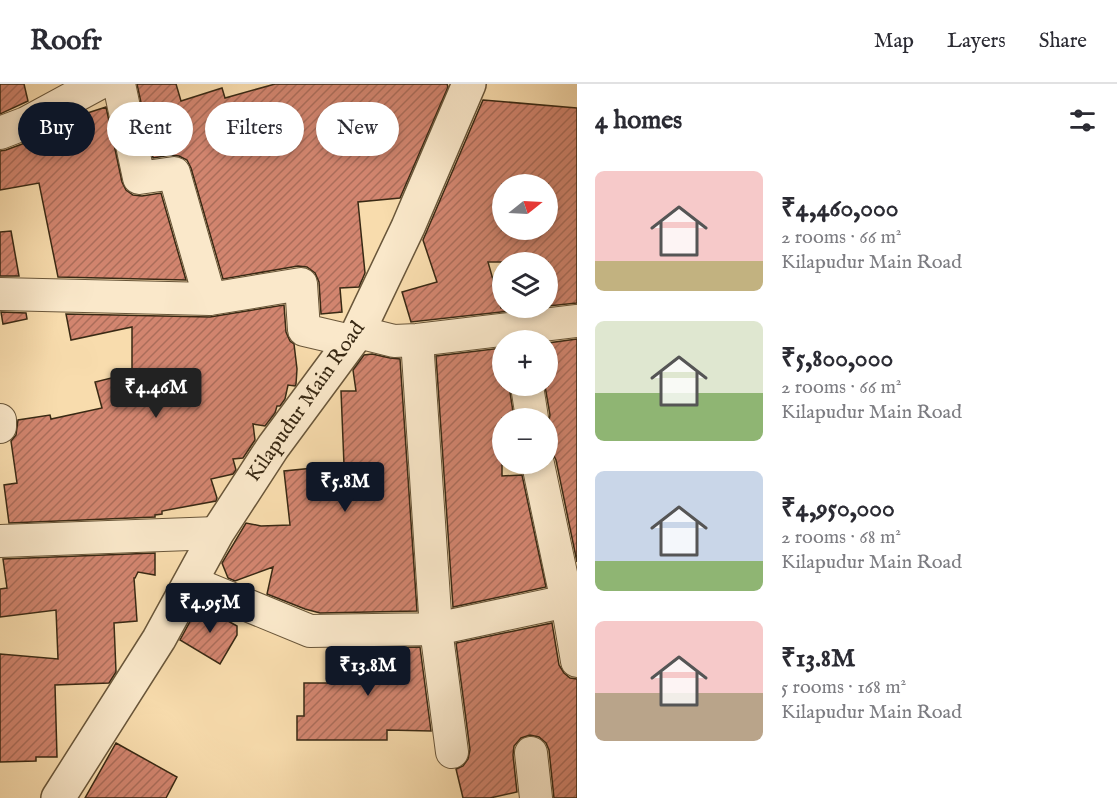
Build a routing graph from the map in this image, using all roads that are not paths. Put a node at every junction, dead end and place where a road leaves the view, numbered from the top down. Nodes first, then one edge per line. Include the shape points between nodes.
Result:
1 (98, 84) edge
2 (119, 84) edge
3 (469, 84) edge
4 (0, 133) edge
5 (0, 294) edge
6 (210, 299) junction
7 (577, 321) edge
8 (537, 330) edge
9 (355, 336) junction
10 (492, 336) edge
11 (417, 340) junction
12 (0, 420) edge
13 (0, 427) edge
14 (540, 474) edge
15 (217, 533) junction
16 (0, 541) edge
17 (191, 582) junction
18 (572, 601) edge
19 (436, 629) junction
20 (577, 661) edge
21 (452, 752) dead end
22 (531, 753) dead end
23 (58, 798) edge
24 (536, 798) edge

1 - 4 street
2 - 6 street via 139,178 174,173
3 - 9 street, Kilapudur Main Road via 408,227
5 - 6 street
6 - 9 street via 301,284 304,330
7 - 8 street
9 - 11 street
9 - 15 street, Kilapudur Main Road via 273,447
10 - 11 street
11 - 19 street
12 - 13 street
14 - 18 street
15 - 16 street
15 - 17 street, Kilapudur Main Road
17 - 19 street via 310,631
17 - 23 street, Kilapudur Main Road
18 - 19 street
18 - 20 street
19 - 21 street
22 - 24 street

